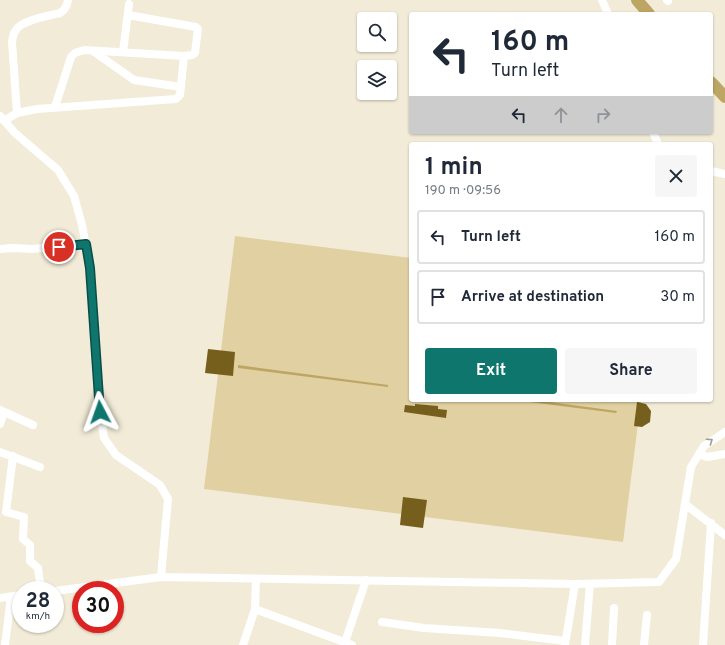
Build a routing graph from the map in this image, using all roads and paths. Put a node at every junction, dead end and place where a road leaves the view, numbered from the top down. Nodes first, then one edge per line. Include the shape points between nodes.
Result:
1 (68, 0) edge
2 (602, 0) edge
3 (129, 4) dead end
4 (607, 12) edge
5 (128, 15) junction
6 (93, 50) junction
7 (123, 52) junction
8 (184, 56) junction
9 (181, 88) junction
10 (55, 108) junction
11 (17, 113) junction
12 (2, 119) edge
13 (713, 171) edge
14 (725, 174) edge
15 (86, 244) junction
16 (1, 251) edge
17 (2, 411) edge
18 (0, 424) edge
19 (33, 425) dead end
20 (725, 432) edge
21 (0, 452) edge
22 (699, 454) junction
23 (725, 454) edge
24 (13, 456) junction
25 (40, 467) dead end
26 (686, 504) junction
27 (710, 523) junction
28 (725, 535) edge
29 (161, 577) junction
30 (256, 579) junction
31 (366, 580) junction
32 (40, 581) edge
33 (574, 584) junction
34 (590, 584) junction
35 (64, 590) edge
36 (11, 597) joint
37 (0, 598) edge
38 (255, 608) junction
39 (614, 608) dead end
40 (647, 615) dead end
41 (382, 622) dead end
42 (565, 643) edge
43 (346, 644) edge
44 (5, 645) edge
45 (243, 645) edge
46 (585, 645) edge
47 (612, 645) edge
48 (644, 645) edge
49 (703, 645) edge

1 - 11 street via 60,13 25,23 15,31 12,42
2 - 4 street
3 - 5 street
5 - 7 street
5 - 8 street via 197,28 195,53
6 - 7 street
6 - 9 street via 134,80
6 - 10 street via 79,50 71,57
7 - 8 street
8 - 9 street
9 - 10 street via 179,97 173,100
10 - 11 street via 32,109
11 - 12 street
12 - 15 street via 15,134 58,170 74,196
13 - 14 street
15 - 16 street via 32,249 12,248
15 - 29 street via 104,438 116,455 160,486 168,499
17 - 18 street
17 - 19 street
22 -> 20 street via 704,446
21 - 24 street
22 - 23 street
22 - 26 street via 691,467
24 - 25 street
24 - 32 street via 6,512 24,517 23,539 30,545 30,561 38,568
26 - 27 street
26 - 34 street via 676,559 659,582
27 - 28 street
27 - 49 street
29 - 30 street
29 - 35 street
30 - 31 street
30 - 38 street
31 - 33 street
31 - 43 street
33 - 34 street
33 - 42 street
34 - 46 street
36 - 37 street
36 - 44 street
38 - 43 street
38 - 45 street
39 - 47 street
40 - 48 street
41 - 42 street via 424,628 500,633

